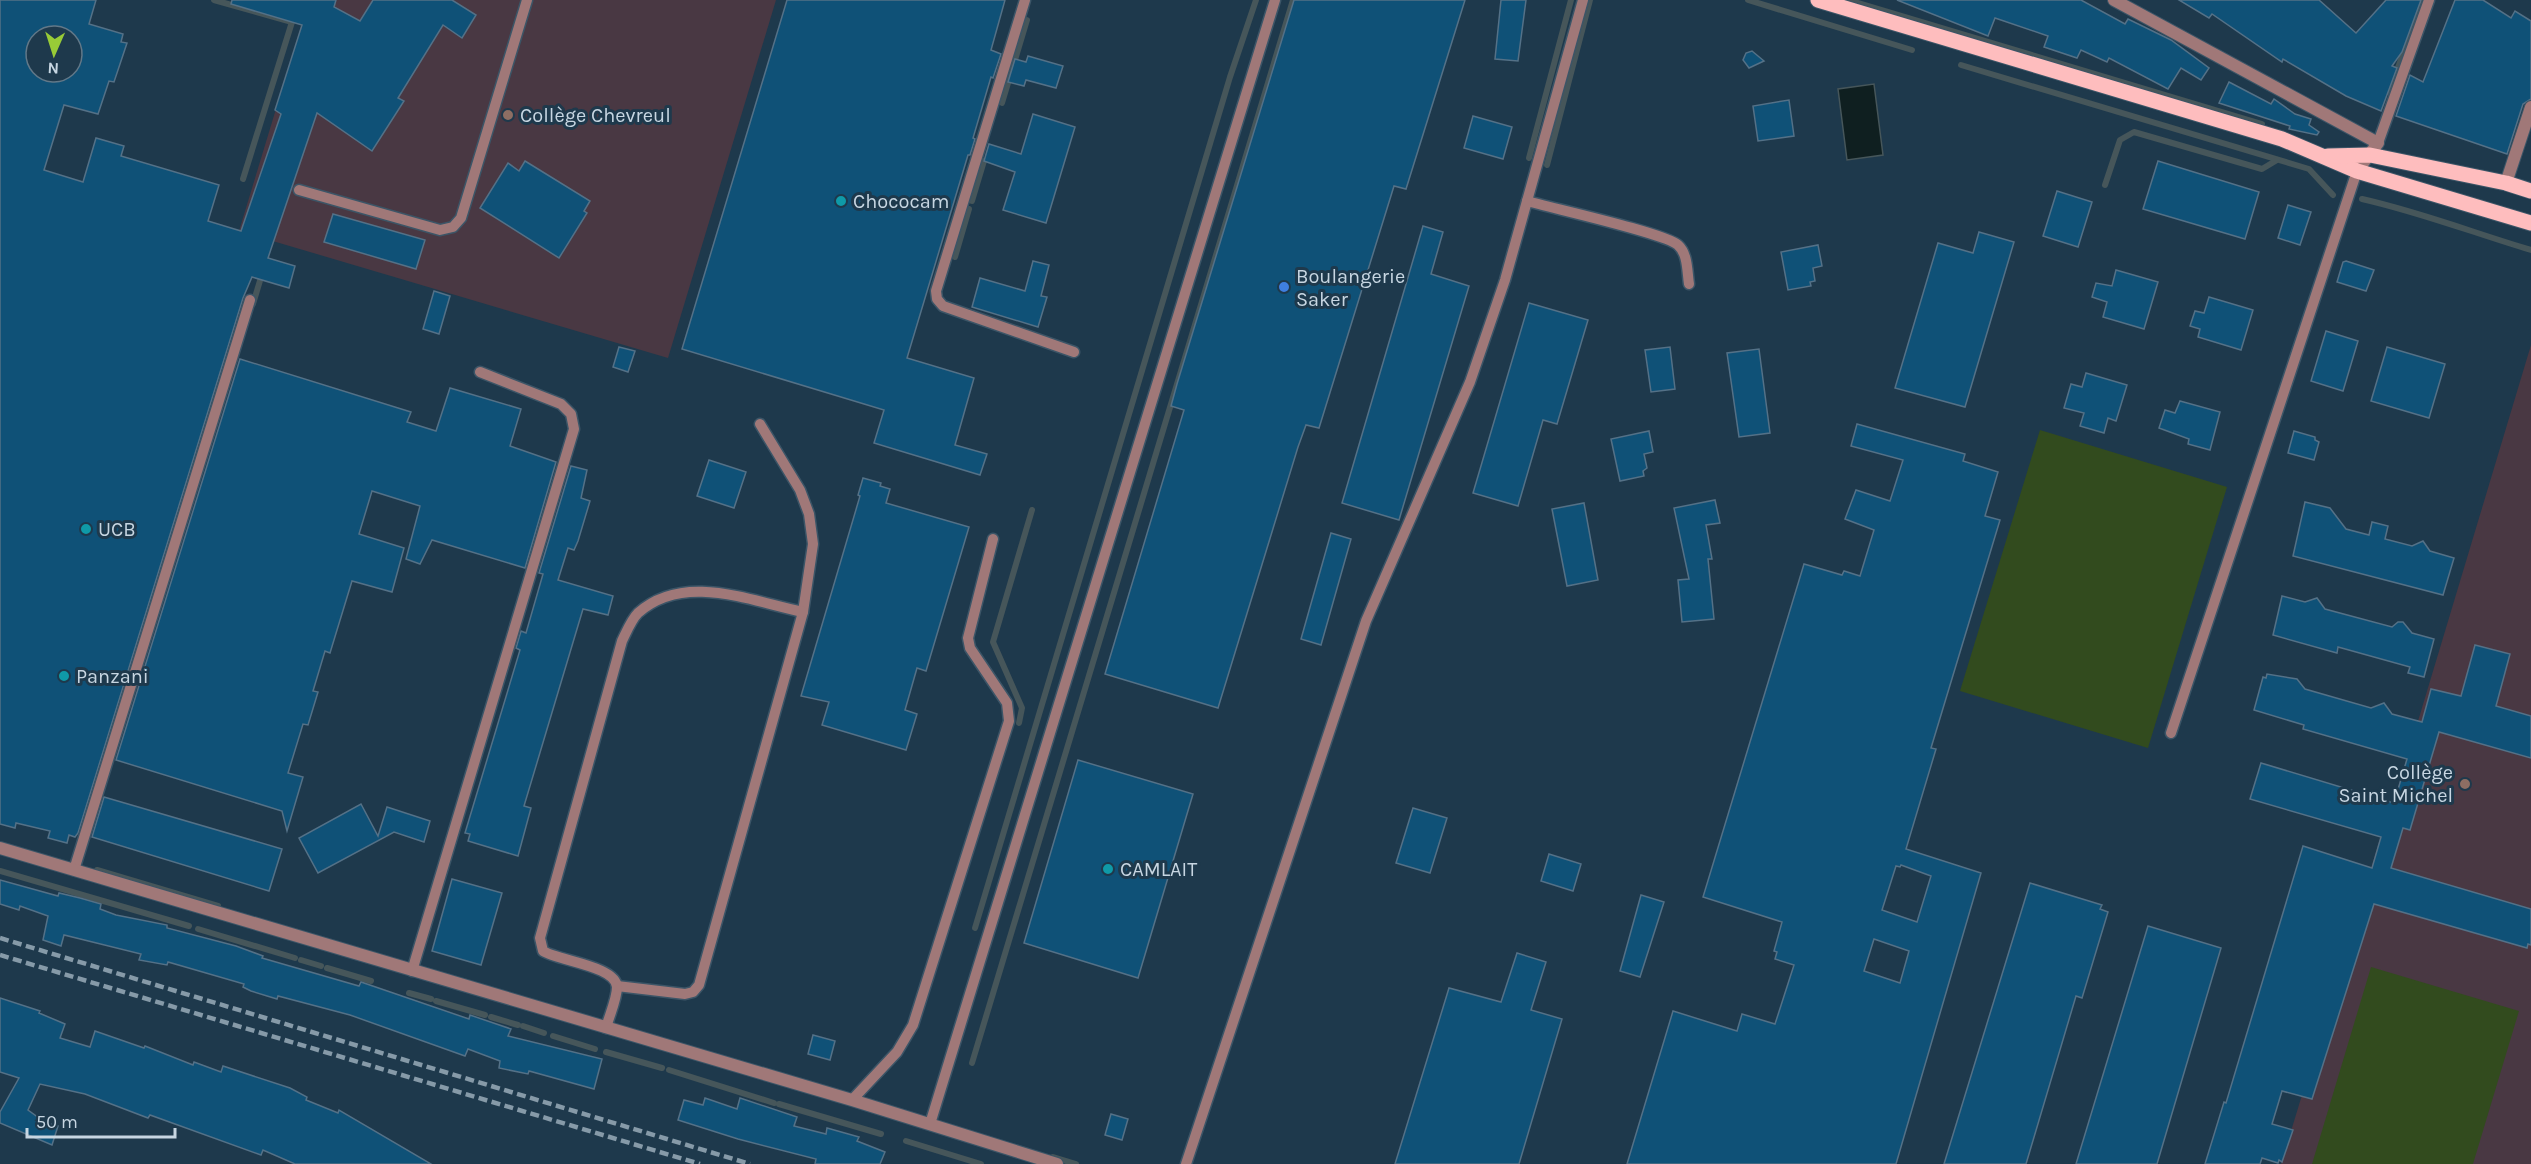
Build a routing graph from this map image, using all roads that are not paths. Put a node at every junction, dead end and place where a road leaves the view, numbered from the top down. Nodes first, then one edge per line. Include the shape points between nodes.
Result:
1 (527, 0) edge
2 (1025, 0) edge
3 (1275, 0) edge
4 (1582, 0) edge
5 (1818, 0) edge
6 (2114, 0) edge
7 (2429, 0) edge
8 (2531, 107) edge
9 (2374, 149) junction
10 (2320, 156) junction
11 (2357, 171) junction
12 (2506, 183) junction
13 (299, 190) dead end
14 (2531, 191) edge
15 (1527, 201) junction
16 (2531, 223) edge
17 (1689, 284) dead end
18 (250, 300) dead end
19 (1074, 352) dead end
20 (480, 372) dead end
21 (760, 424) dead end
22 (993, 539) dead end
23 (803, 612) junction
24 (2171, 733) dead end
25 (0, 848) edge
26 (74, 870) junction
27 (412, 971) junction
28 (617, 986) junction
29 (606, 1028) junction
30 (852, 1100) junction
31 (930, 1124) junction
32 (1057, 1164) edge
33 (1186, 1164) edge

1 - 13 lane via 461,218 453,227 440,230
2 - 19 lane via 936,291 937,299 943,306
3 - 31 lane
4 - 15 lane
5 - 10 main road via 2282,140
6 - 9 street
7 - 9 lane
8 - 12 street
9 - 10 main road
9 - 11 street
9 - 12 main road
10 - 11 main road
11 - 16 main road
11 - 24 lane
12 - 14 main road
15 - 17 lane via 1677,244 1686,258
15 - 33 lane via 1470,382 1383,579 1341,692
18 - 26 lane
20 - 27 lane via 561,404 572,414 574,429
21 - 23 lane via 800,490 809,514 813,544
22 - 30 lane via 968,638 970,648 1007,703 1009,721 913,1025 897,1052
23 - 28 lane via 699,985 693,992 685,993
23 - 28 lane via 702,590 664,596 636,614 622,641 540,938 543,951 552,957 607,971
25 - 26 street
26 - 27 street
27 - 29 street
28 - 29 lane
29 - 30 street
30 - 31 street
31 - 32 street

